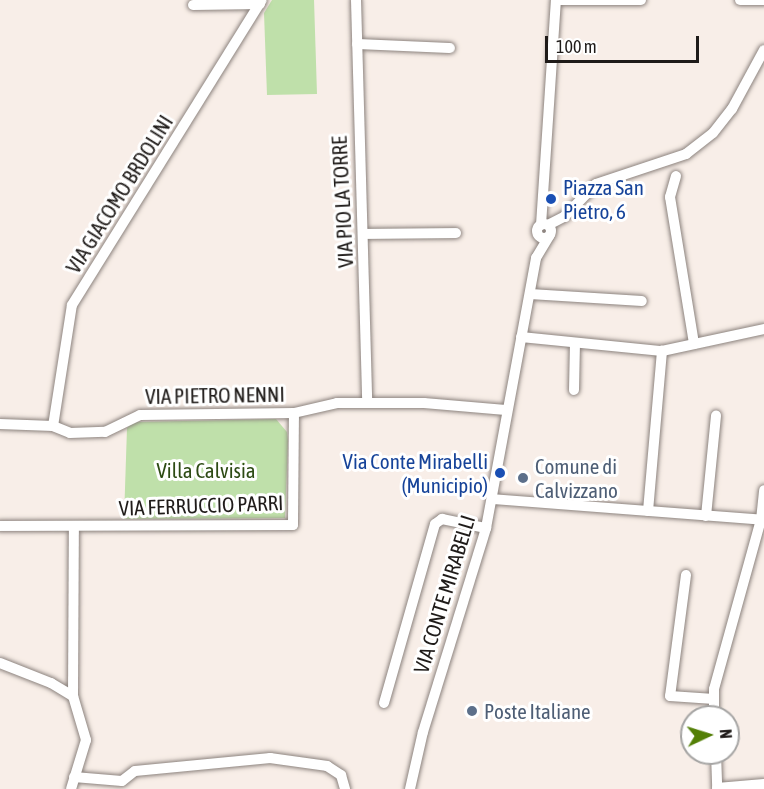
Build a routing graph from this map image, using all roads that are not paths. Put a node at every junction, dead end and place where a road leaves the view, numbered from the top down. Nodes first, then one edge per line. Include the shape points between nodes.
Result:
1 (356, 0) edge
2 (556, 0) edge
3 (641, 0) edge
4 (740, 0) edge
5 (764, 0) edge
6 (261, 2) edge
7 (193, 5) dead end
8 (357, 44) junction
9 (450, 48) dead end
10 (764, 50) edge
11 (676, 176) dead end
12 (546, 229) junction
13 (456, 233) dead end
14 (364, 234) junction
15 (530, 294) junction
16 (642, 301) dead end
17 (764, 329) edge
18 (521, 337) junction
19 (575, 343) junction
20 (694, 344) junction
21 (662, 351) junction
22 (574, 390) dead end
23 (367, 402) junction
24 (506, 410) junction
25 (294, 413) junction
26 (716, 415) dead end
27 (0, 424) edge
28 (53, 426) junction
29 (764, 490) edge
30 (492, 499) junction
31 (648, 511) junction
32 (706, 516) junction
33 (762, 520) edge
34 (0, 526) edge
35 (74, 528) junction
36 (486, 528) junction
37 (686, 575) dead end
38 (0, 663) edge
39 (73, 696) junction
40 (714, 699) junction
41 (384, 703) dead end
42 (714, 705) edge
43 (716, 765) edge
44 (74, 777) junction
45 (764, 784) edge
46 (122, 785) edge
47 (70, 789) edge
48 (345, 789) edge
49 (410, 789) edge
50 (717, 789) edge

1 - 8 street, VIA PIO LA TORRE
2 - 3 street
2 - 12 street
4 - 5 street
6 - 7 street
6 - 28 street, VIA GIACOMO BRDOLINI via 72,305
8 - 9 street
8 - 14 street, VIA PIO LA TORRE
10 - 12 street via 732,109 713,133 686,154 597,184
11 - 20 street via 670,197
12 - 15 street, VIA CONTE MIRABELLI
13 - 14 street
14 - 23 street, VIA PIO LA TORRE
15 - 16 street
15 - 18 street, VIA CONTE MIRABELLI
17 - 20 street
18 - 19 street
18 - 24 street, VIA CONTE MIRABELLI
19 - 21 street
19 - 22 street
20 - 21 street
21 - 31 street
23 - 24 street, VIA PIETRO NENNI
23 - 25 street, VIA PIETRO NENNI via 312,406
24 - 30 street, VIA CONTE MIRABELLI
25 - 28 street, VIA PIETRO NENNI via 150,414 105,432 70,433
25 - 35 street, VIA FERRUCCIO PARRI via 293,525
26 - 32 street
27 - 28 street, VIA PIETRO NENNI
29 - 33 street
30 - 31 street
30 - 36 street, VIA CONTE MIRABELLI
31 - 32 street
32 - 33 street
33 - 40 street via 724,646
34 - 35 street
35 - 39 street
36 - 41 street via 442,519 435,524
36 - 49 street, VIA CONTE MIRABELLI via 423,732
37 - 40 street via 670,696
38 - 39 street via 51,682
39 - 44 street via 86,740
40 - 42 street
43 - 50 street
44 - 46 street
44 - 47 street
45 - 50 street
46 - 48 street via 135,771 270,758 327,765 341,776

